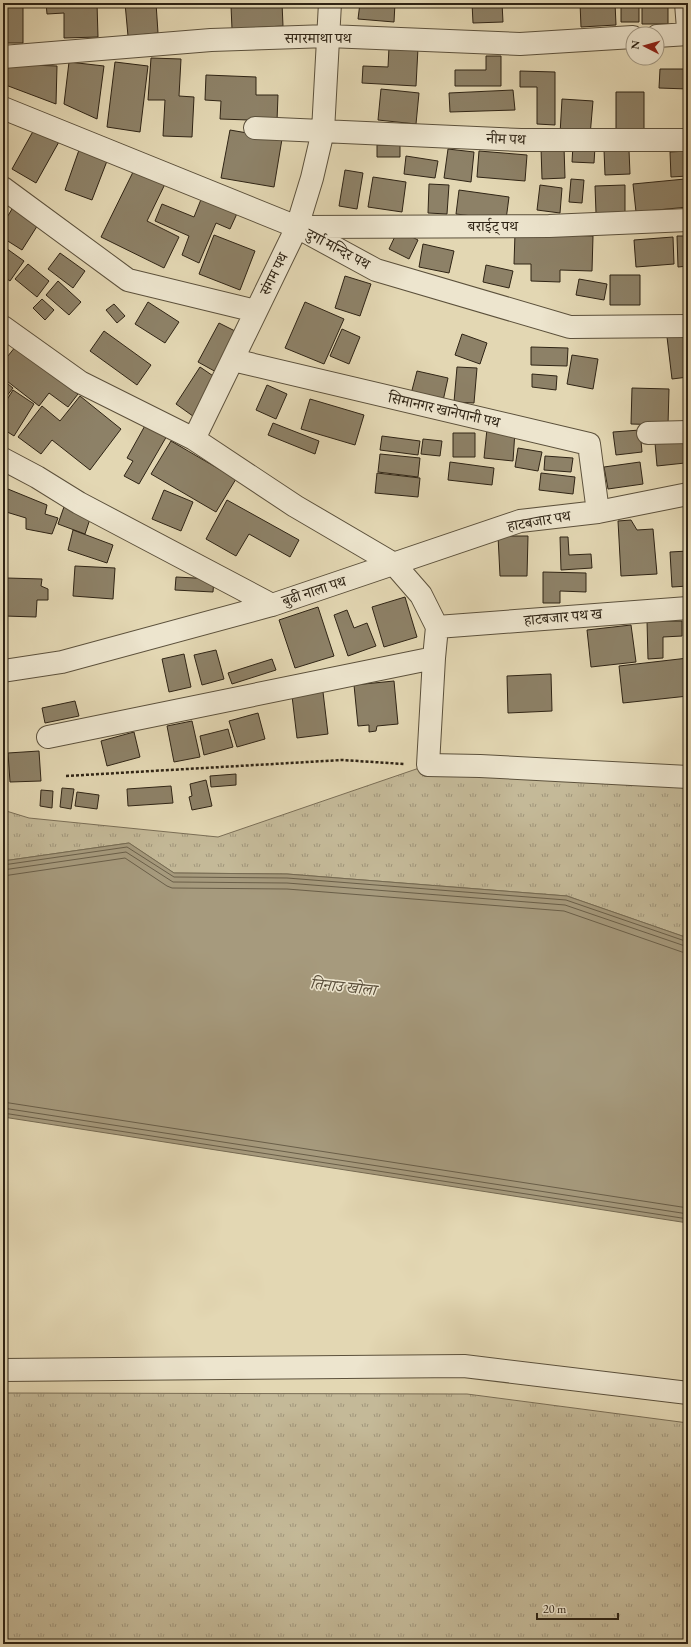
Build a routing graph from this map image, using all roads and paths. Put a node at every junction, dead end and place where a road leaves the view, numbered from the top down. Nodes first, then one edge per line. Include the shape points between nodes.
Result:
1 (330, 3) edge
2 (686, 3) edge
3 (688, 28) edge
4 (688, 34) edge
5 (665, 35) edge
6 (328, 36) junction
7 (625, 37) edge
8 (3, 57) edge
9 (3, 108) edge
10 (254, 128) dead end
11 (323, 131) junction
12 (688, 140) edge
13 (3, 188) edge
14 (688, 220) edge
15 (297, 227) junction
16 (256, 311) junction
17 (688, 326) edge
18 (3, 327) edge
19 (233, 360) junction
20 (688, 432) edge
21 (648, 433) dead end
22 (194, 439) junction
23 (3, 460) edge
24 (688, 494) edge
25 (598, 512) junction
26 (394, 564) junction
27 (272, 605) junction
28 (688, 608) edge
29 (437, 627) junction
30 (434, 658) junction
31 (3, 672) edge
32 (48, 736) dead end
33 (428, 765) junction
34 (66, 776) dead end
35 (688, 776) edge
36 (3, 1370) edge
37 (688, 1393) edge

1 - 6 street, संगम पथ
2 - 3 street
4 - 5 street
6 - 7 street, सगरमाथा पथ via 520,44
6 - 8 street, सगरमाथा पथ via 211,40
6 - 11 street, संगम पथ
9 - 15 street, दुर्गा मन्दिर पथ
10 - 11 street, नीम पथ
11 - 12 street, नीम पथ via 521,140
11 - 15 street, संगम पथ
13 - 16 street via 128,280
14 - 15 street, बराईट् पथ via 549,226
15 - 16 street, संगम पथ
15 - 17 street, दुर्गा मन्दिर पथ via 376,270 570,327
16 - 19 street, संगम पथ
18 - 22 street via 80,382
19 - 22 street, संगम पथ
19 - 25 street, सिमानगर खानेपानी पथ via 589,444
20 - 21 street
22 - 26 street via 295,506
23 - 27 street
24 - 25 street, हाटबजार पथ
25 - 26 street, हाटबजार पथ via 520,521
26 - 27 street, बुढी नाला पथ
26 - 29 street via 421,595
27 - 31 street, बुढी नाला पथ via 62,662
28 - 29 street, हाटबजार पथ ख
29 - 30 street
30 - 32 street
30 - 33 street
33 - 34 path via 342,760
33 - 35 street
36 - 37 street via 464,1366

